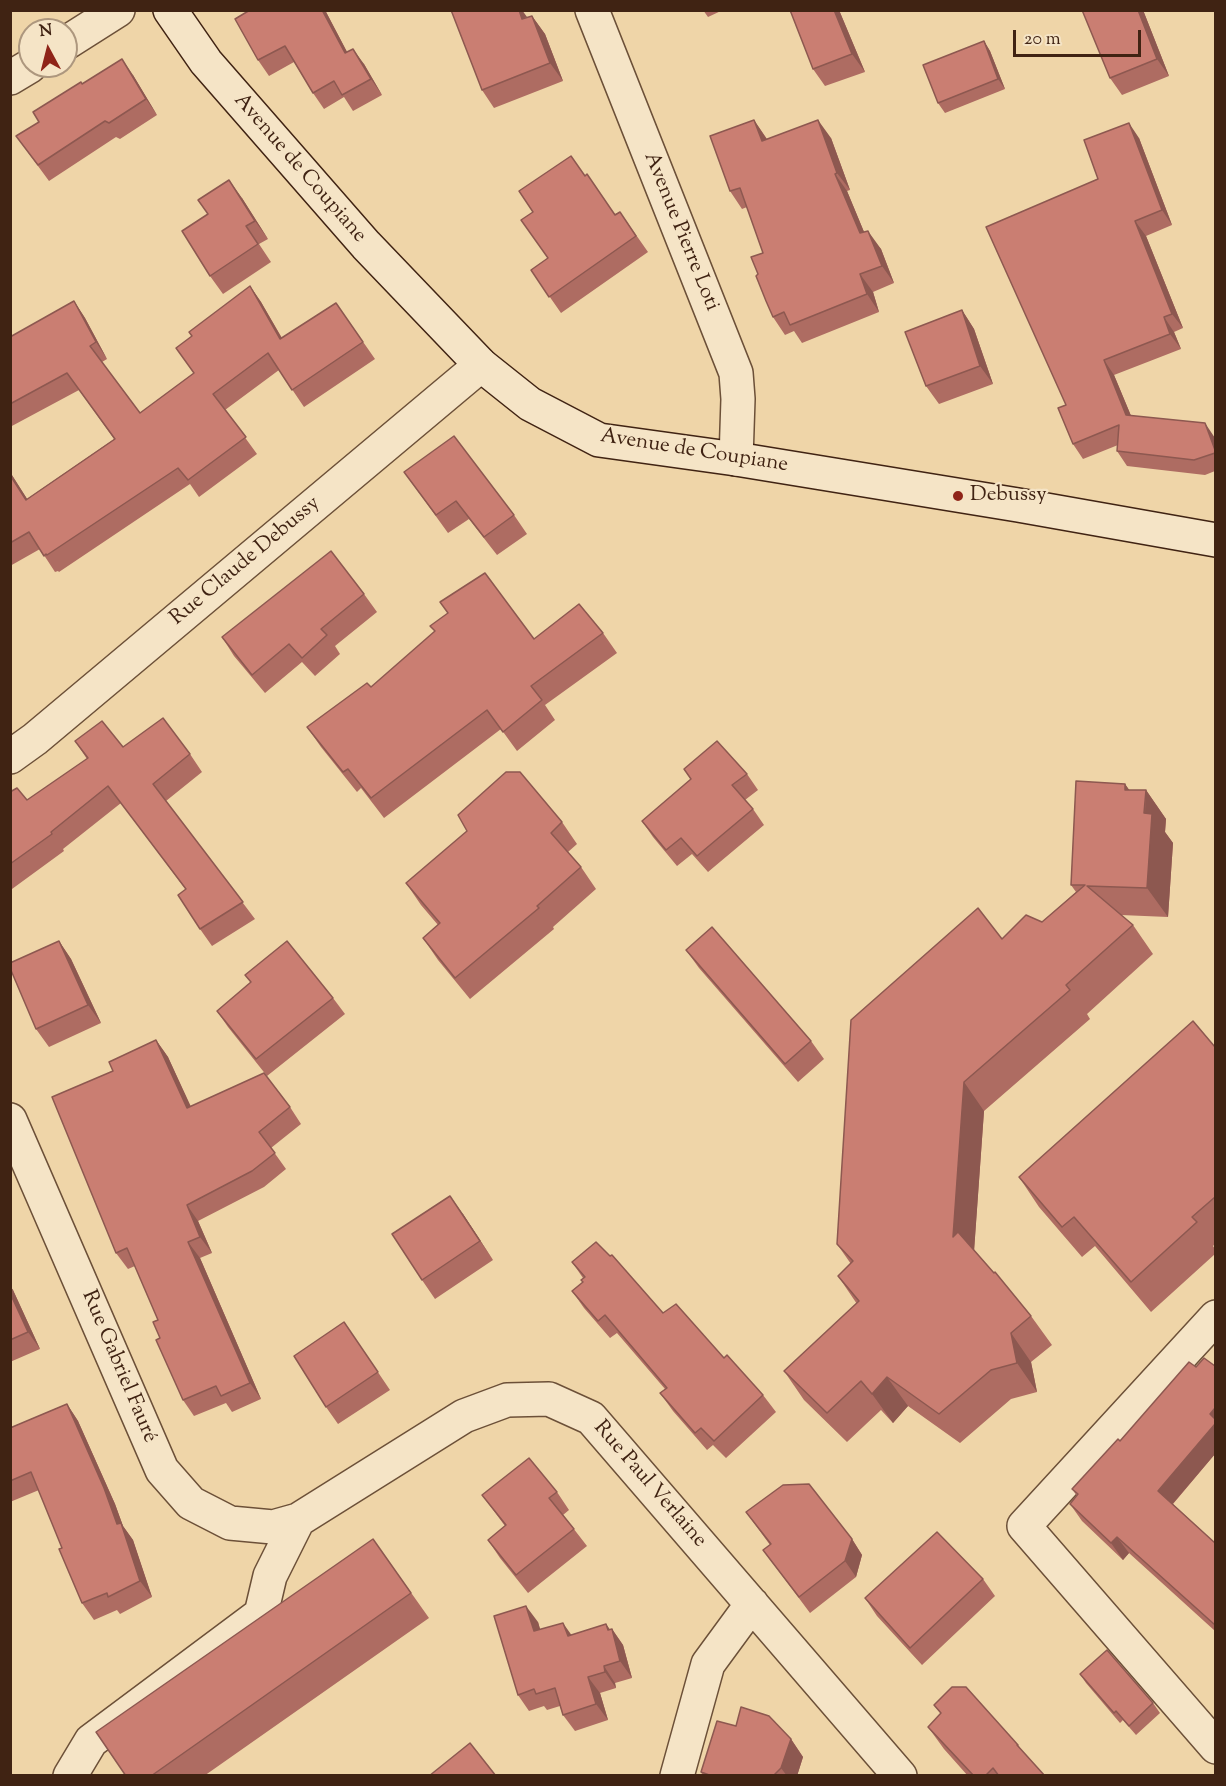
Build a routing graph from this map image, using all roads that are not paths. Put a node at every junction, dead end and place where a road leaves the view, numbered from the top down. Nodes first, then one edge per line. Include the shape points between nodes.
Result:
1 (118, 10) edge
2 (170, 10) edge
3 (592, 10) edge
4 (78, 35) edge
5 (481, 365) junction
6 (736, 459) junction
7 (1215, 540) edge
8 (10, 757) edge
9 (10, 1120) edge
10 (1215, 1317) edge
11 (298, 1520) junction
12 (752, 1604) junction
13 (1212, 1736) edge
14 (70, 1776) edge
15 (677, 1776) edge
16 (900, 1776) edge

1 - 4 street
2 - 5 street, Avenue de Coupiane via 206,62 358,236
3 - 6 street, Avenue Pierre Loti via 736,373
5 - 6 street, Avenue de Coupiane via 530,404 599,440
5 - 8 street, Rue Claude Debussy
6 - 7 street, Avenue de Coupiane
9 - 11 street, Rue Gabriel Fauré via 162,1470 191,1503 230,1523 273,1527
10 - 13 street via 1024,1526
11 - 12 street, Rue Paul Verlaine via 464,1416 507,1400 549,1399 591,1418
11 - 14 street via 270,1576 261,1614 91,1741
12 - 15 street via 708,1664
12 - 16 street, Rue Paul Verlaine

